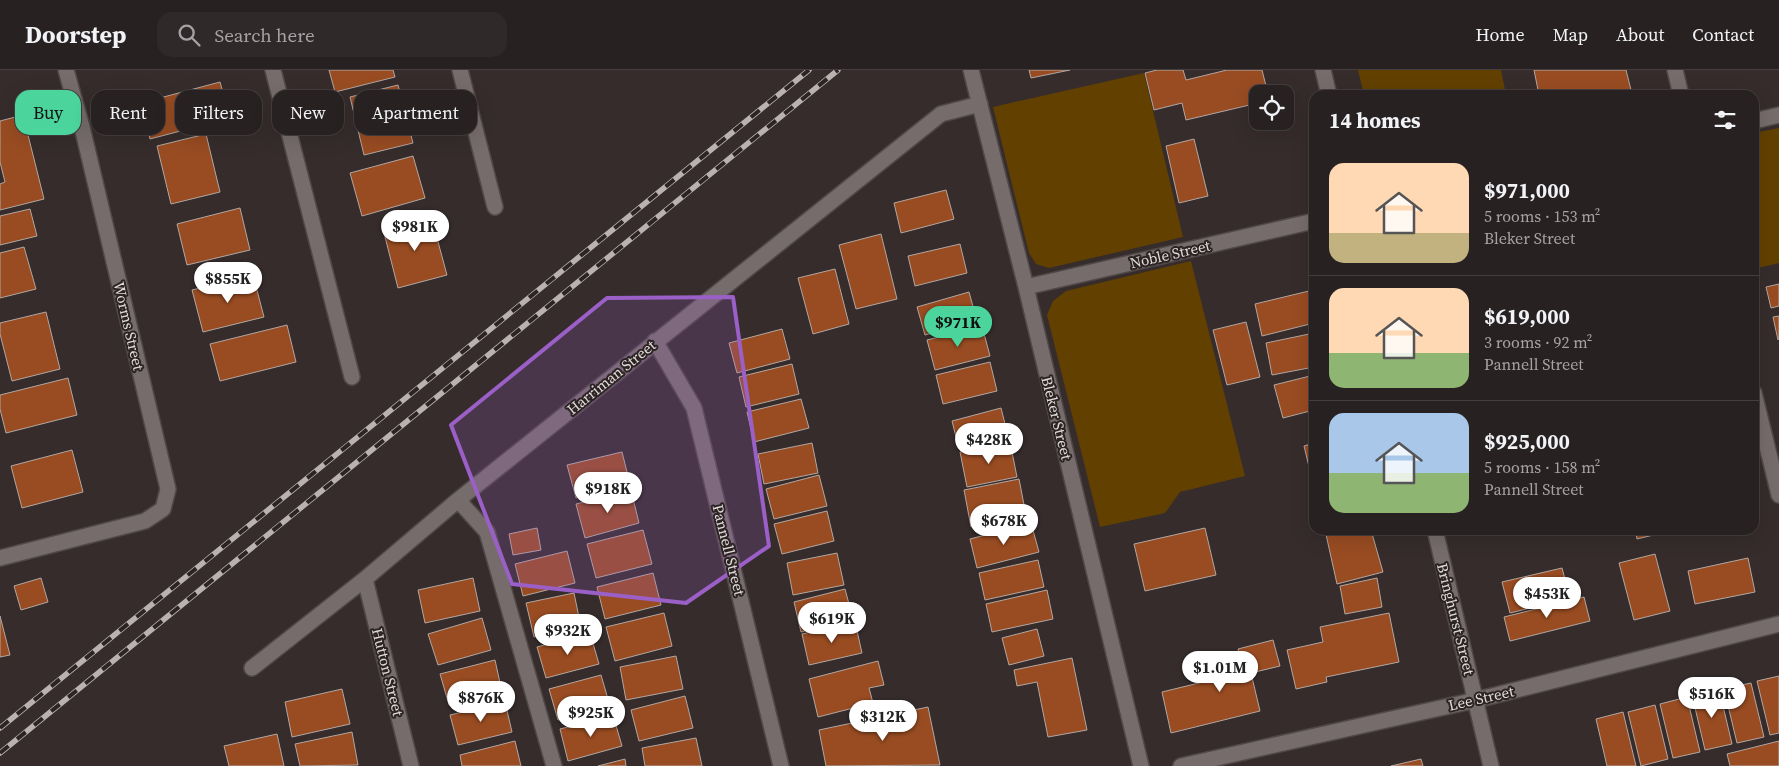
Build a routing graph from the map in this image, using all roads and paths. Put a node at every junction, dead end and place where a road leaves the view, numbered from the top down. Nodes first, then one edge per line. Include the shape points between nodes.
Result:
1 (66, 70) edge
2 (273, 70) edge
3 (460, 70) edge
4 (971, 70) edge
5 (1324, 70) edge
6 (1675, 70) edge
7 (1328, 90) edge
8 (1680, 90) edge
9 (980, 104) junction
10 (1779, 115) edge
11 (1759, 120) edge
12 (495, 207) dead end
13 (1309, 222) edge
14 (1026, 288) junction
15 (655, 342) junction
16 (352, 377) dead end
17 (1759, 413) edge
18 (1779, 495) edge
19 (458, 500) junction
20 (1436, 535) edge
21 (0, 558) edge
22 (365, 579) junction
23 (1779, 624) edge
24 (252, 668) dead end
25 (1476, 700) junction
26 (412, 766) edge
27 (554, 766) edge
28 (781, 766) edge
29 (1141, 766) edge
30 (1181, 766) edge
31 (1491, 766) edge

1 - 21 street, Worms Street via 168,489 163,509 145,521
2 - 16 street
3 - 12 street
4 - 9 street, Bleker Street
5 - 7 street
6 - 8 street
9 - 14 street, Bleker Street
9 - 15 street, Harriman Street via 941,114
10 - 11 street
13 - 14 street, Noble Street
14 - 29 street, Bleker Street
15 - 19 street, Harriman Street
15 - 28 street, Pannell Street via 694,408
17 - 18 street
19 - 22 street, Harriman Street
19 - 27 street via 487,532
20 - 25 street, Bringhurst Street
22 - 24 street, Harriman Street
22 - 26 street, Hutton Street
23 - 25 street, Lee Street
25 - 30 street, Lee Street
25 - 31 street, Bringhurst Street

